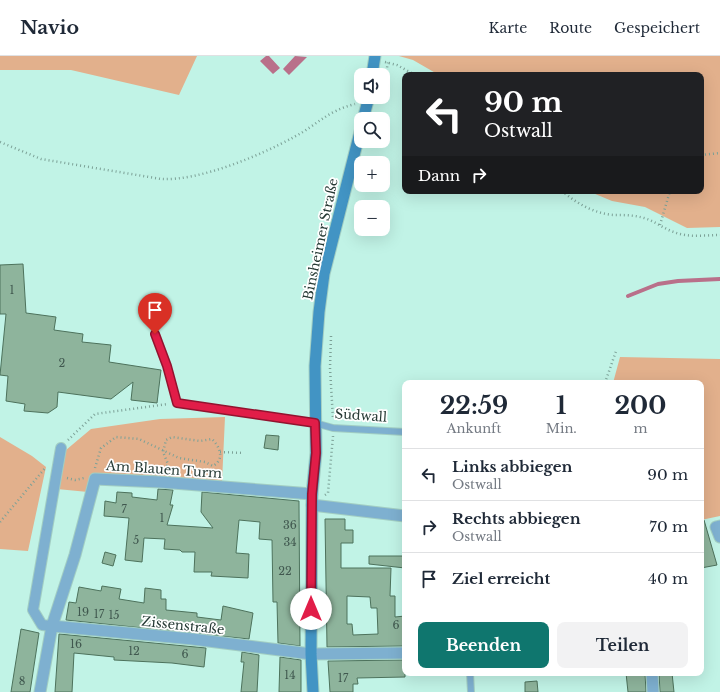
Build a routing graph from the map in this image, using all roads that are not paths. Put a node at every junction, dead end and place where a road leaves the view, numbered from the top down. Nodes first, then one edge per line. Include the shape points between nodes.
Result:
1 (375, 56) edge
2 (373, 68) edge
3 (356, 148) edge
4 (155, 334) dead end
5 (315, 423) junction
6 (402, 432) edge
7 (61, 448) road end
8 (312, 494) junction
9 (312, 505) junction
10 (402, 516) edge
11 (52, 626) junction
12 (402, 653) edge
13 (311, 654) junction
14 (470, 676) edge
15 (652, 676) edge
16 (40, 692) edge
17 (313, 692) edge
18 (471, 692) edge
19 (653, 692) edge

1 - 2 main road
3 - 5 main road, Binsheimer Straße via 324,274 315,366
4 - 5 lane, Südwall via 177,403
5 - 6 lane, Südwall via 333,428
5 - 8 main road, Binsheimer Straße via 316,453
7 - 11 street via 33,610 42,625
8 - 9 main road, Binsheimer Straße
8 - 11 street, Am Blauen Turm via 95,479 75,555
9 - 10 street
9 - 13 main road, Binsheimer Straße
11 - 13 street, Zissenstraße via 192,639
11 - 16 street
12 - 13 street, Zissenstraße
13 - 17 main road, Binsheimer Straße
14 - 18 lane
15 - 19 street

